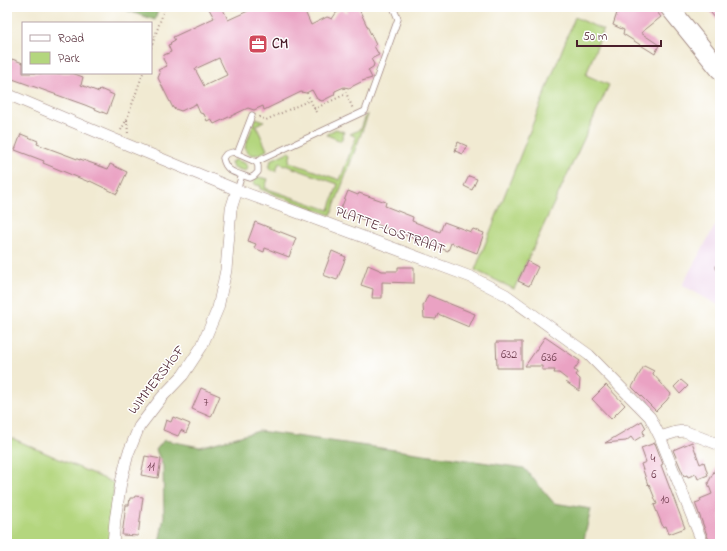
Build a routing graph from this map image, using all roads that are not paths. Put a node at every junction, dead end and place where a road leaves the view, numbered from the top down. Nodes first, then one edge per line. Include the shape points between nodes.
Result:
1 (393, 7) edge
2 (670, 7) edge
3 (720, 70) edge
4 (7, 94) edge
5 (252, 115) dead end
6 (237, 154) junction
7 (256, 162) junction
8 (242, 175) junction
9 (237, 190) junction
10 (660, 437) junction
11 (720, 445) edge
12 (114, 544) edge
13 (703, 544) edge

1 - 7 lane via 398,19 365,111
2 - 3 main road
4 - 9 street, PLATTE-LOSTRAAT
5 - 6 lane
6 - 7 lane
6 - 8 lane via 226,154 223,158 224,165 227,170
7 - 8 lane via 258,172 254,176 250,178
8 - 9 lane
9 - 10 street, PLATTE-LOSTRAAT via 471,277 506,295 589,355 650,417
9 - 12 street, WIMMERSHOF via 231,209 226,270 218,308 202,346 183,375 139,427 128,454 122,482 114,520
10 - 11 street via 684,431
10 - 13 street, PLATTE-LOSTRAAT

